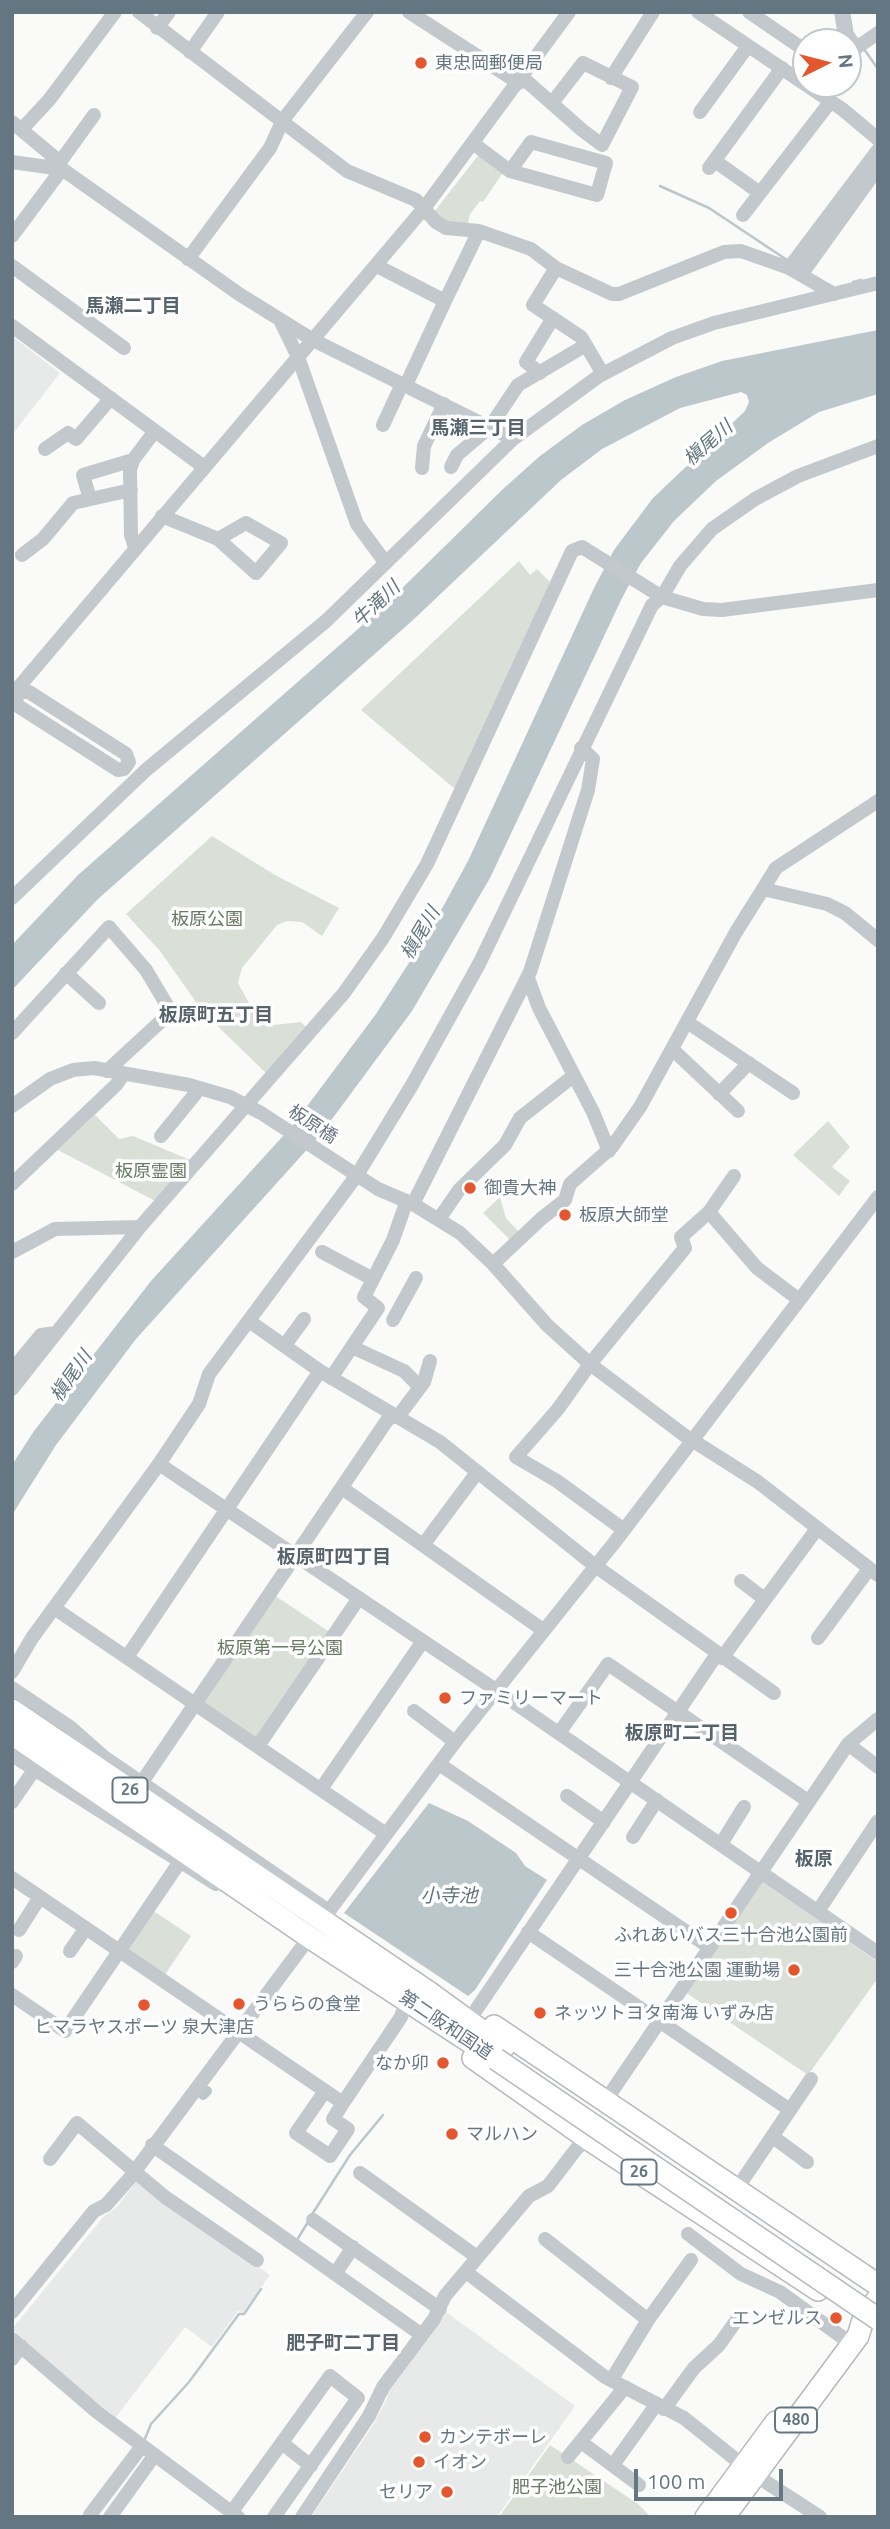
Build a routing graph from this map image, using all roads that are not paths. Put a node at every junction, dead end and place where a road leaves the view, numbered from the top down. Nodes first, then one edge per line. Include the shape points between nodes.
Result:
1 (115, 12) edge
2 (139, 12) edge
3 (169, 12) edge
4 (218, 12) edge
5 (366, 12) edge
6 (409, 12) edge
7 (569, 12) edge
8 (653, 12) edge
9 (698, 12) edge
10 (749, 12) edge
11 (157, 28) junction
12 (878, 33) edge
13 (792, 41) edge
14 (748, 46) junction
15 (862, 46) edge
16 (190, 52) junction
17 (782, 68) junction
18 (611, 78) junction
19 (521, 81) junction
20 (831, 102) junction
21 (552, 103) junction
22 (700, 112) dead end
23 (94, 115) dead end
24 (282, 120) junction
25 (17, 126) edge
26 (582, 130) junction
27 (878, 139) edge
28 (474, 144) junction
29 (878, 150) edge
30 (576, 154) junction
31 (12, 162) edge
32 (61, 166) junction
33 (878, 168) edge
34 (510, 171) junction
35 (760, 193) junction
36 (425, 207) junction
37 (743, 215) dead end
38 (479, 231) junction
39 (12, 236) edge
40 (817, 242) junction
41 (188, 259) junction
42 (377, 265) junction
43 (12, 266) edge
44 (556, 268) junction
45 (795, 272) junction
46 (878, 283) edge
47 (834, 294) junction
48 (445, 300) junction
49 (279, 318) junction
50 (553, 318) junction
51 (12, 326) edge
52 (313, 340) junction
53 (586, 345) junction
54 (124, 348) dead end
55 (298, 357) junction
56 (540, 373) junction
57 (603, 374) junction
58 (404, 384) junction
59 (111, 398) junction
60 (444, 404) junction
61 (383, 425) dead end
62 (490, 427) junction
63 (155, 431) junction
64 (513, 439) junction
65 (878, 446) edge
66 (46, 449) dead end
67 (133, 460) junction
68 (204, 467) junction
69 (451, 467) dead end
70 (422, 468) dead end
71 (131, 490) junction
72 (90, 499) junction
73 (162, 516) junction
74 (218, 539) dead end
75 (135, 548) junction
76 (22, 555) dead end
77 (385, 562) junction
78 (878, 590) edge
79 (659, 594) junction
80 (13, 693) edge
81 (581, 748) junction
82 (878, 801) edge
83 (763, 889) junction
84 (12, 898) edge
85 (878, 940) edge
86 (66, 973) junction
87 (528, 978) junction
88 (99, 1003) dead end
89 (687, 1022) junction
90 (12, 1033) edge
91 (673, 1049) junction
92 (749, 1063) junction
93 (107, 1070) junction
94 (124, 1074) junction
95 (572, 1077) junction
96 (200, 1088) junction
97 (793, 1093) dead end
98 (719, 1094) junction
99 (12, 1106) edge
100 (246, 1106) junction
101 (738, 1111) dead end
102 (162, 1130) dead end
103 (609, 1151) junction
104 (357, 1175) junction
105 (734, 1176) dead end
106 (12, 1184) edge
107 (878, 1196) edge
108 (410, 1203) junction
109 (709, 1212) junction
110 (439, 1219) junction
111 (140, 1227) junction
112 (12, 1252) edge
113 (322, 1252) dead end
114 (493, 1264) junction
115 (416, 1278) dead end
116 (373, 1279) junction
117 (798, 1299) junction
118 (376, 1311) junction
119 (304, 1319) dead end
120 (249, 1321) junction
121 (55, 1333) junction
122 (285, 1345) junction
123 (352, 1347) junction
124 (17, 1354) edge
125 (430, 1362) dead end
126 (590, 1364) junction
127 (12, 1370) edge
128 (326, 1374) junction
129 (420, 1387) junction
130 (12, 1390) edge
131 (395, 1416) junction
132 (691, 1437) junction
133 (159, 1464) junction
134 (476, 1474) junction
135 (342, 1488) junction
136 (227, 1508) junction
137 (624, 1530) junction
138 (816, 1530) junction
139 (423, 1545) junction
140 (296, 1556) junction
141 (594, 1565) junction
142 (874, 1572) edge
143 (741, 1581) dead end
144 (359, 1598) junction
145 (763, 1598) junction
146 (54, 1608) junction
147 (542, 1630) junction
148 (818, 1638) dead end
149 (423, 1642) junction
150 (719, 1656) junction
151 (127, 1657) junction
152 (12, 1672) edge
153 (12, 1688) edge
154 (496, 1690) junction
155 (774, 1693) dead end
156 (195, 1705) junction
157 (12, 1710) edge
158 (414, 1711) dead end
159 (678, 1713) junction
160 (878, 1719) edge
161 (559, 1733) junction
162 (12, 1734) edge
163 (455, 1742) junction
164 (848, 1744) junction
165 (258, 1746) junction
166 (12, 1755) edge
167 (439, 1764) junction
168 (878, 1767) edge
169 (34, 1770) junction
170 (142, 1782) junction
171 (632, 1783) junction
172 (321, 1789) junction
173 (567, 1796) dead end
174 (657, 1800) junction
175 (808, 1801) junction
176 (12, 1802) edge
177 (745, 1808) dead end
178 (878, 1821) edge
179 (604, 1822) junction
180 (386, 1834) junction
181 (633, 1837) dead end
182 (720, 1844) junction
183 (579, 1858) junction
184 (179, 1863) junction
185 (760, 1871) junction
186 (242, 1877) junction
187 (12, 1878) edge
188 (40, 1897) junction
189 (258, 1901) junction
190 (818, 1911) junction
191 (321, 1919) junction
192 (86, 1928) junction
193 (19, 1930) dead end
194 (528, 1932) junction
195 (309, 1937) junction
196 (709, 1947) junction
197 (876, 1948) edge
198 (70, 1951) dead end
199 (120, 1951) junction
200 (12, 1995) edge
201 (416, 1998) junction
202 (474, 2013) junction
203 (659, 2021) junction
204 (238, 2032) junction
205 (500, 2053) junction
206 (811, 2079) dead end
207 (325, 2091) junction
208 (606, 2099) junction
209 (343, 2103) junction
210 (790, 2110) junction
211 (773, 2137) junction
212 (589, 2139) junction
213 (152, 2145) junction
214 (53, 2149) dead end
215 (807, 2162) dead end
216 (137, 2173) junction
217 (360, 2173) dead end
218 (736, 2190) junction
219 (313, 2220) dead end
220 (688, 2234) dead end
221 (545, 2239) dead end
222 (353, 2247) junction
223 (477, 2258) junction
224 (257, 2260) dead end
225 (691, 2260) dead end
226 (466, 2272) junction
227 (335, 2274) junction
228 (878, 2285) edge
229 (878, 2300) edge
230 (440, 2309) junction
231 (12, 2312) edge
232 (648, 2320) junction
233 (736, 2321) dead end
234 (873, 2323) edge
235 (422, 2335) junction
236 (842, 2337) junction
237 (17, 2343) edge
238 (12, 2359) edge
239 (612, 2379) junction
240 (625, 2388) junction
241 (660, 2407) junction
242 (581, 2442) junction
243 (282, 2443) junction
244 (142, 2446) junction
245 (154, 2456) junction
246 (568, 2457) dead end
247 (613, 2465) junction
248 (311, 2466) junction
249 (748, 2477) junction
250 (639, 2485) dead end
251 (90, 2515) dead end
252 (234, 2515) edge
253 (110, 2517) edge
254 (274, 2517) edge
255 (302, 2517) edge
256 (695, 2517) edge
257 (706, 2517) edge
258 (724, 2517) edge
259 (733, 2517) edge
260 (820, 2517) edge

1 - 25 street via 49,100
2 - 11 street
3 - 11 street
4 - 16 street
5 - 24 street
6 - 19 street
7 - 19 street
8 - 18 street
9 - 14 street
10 - 13 street
11 - 16 street
12 - 15 street
14 - 17 street
14 - 22 street
16 - 24 street
17 - 20 street
17 - 35 street via 712,164
18 - 21 street via 583,63
18 - 26 street via 632,87 602,145
19 - 21 street
19 - 28 street
20 - 27 street
20 - 35 street
21 - 26 street
23 - 32 street
24 - 36 street via 347,171
24 - 41 street via 270,148
25 - 32 street
26 - 30 street
28 - 34 street
28 - 36 street
29 - 40 street
30 - 34 street via 531,142
30 - 34 street via 606,163 597,195
31 - 32 street
32 - 39 street
32 - 41 street
33 - 40 street
35 - 37 street
36 - 38 street via 446,228
36 - 42 street
38 - 44 street via 531,248
38 - 48 street
40 - 45 street
41 - 49 street
42 - 48 street
42 - 52 street
43 - 54 street
44 - 45 street via 612,294 724,252 741,251
44 - 50 street via 533,305
45 - 47 street
46 - 47 street
47 - 57 street via 693,331
48 - 58 street
49 - 52 street
49 - 55 street
50 - 53 street via 582,337
50 - 56 street via 526,362
51 - 59 street
52 - 55 street
52 - 58 street
53 - 56 street
53 - 57 street
55 - 68 street
55 - 77 street via 357,524
56 - 62 street via 518,385
57 - 64 street
58 - 60 street
58 - 61 street
59 - 63 street
59 - 66 street via 76,439 68,433
60 - 62 street
60 - 70 street via 424,446
62 - 64 street
62 - 69 street via 457,455
63 - 67 street
63 - 68 street
64 - 77 street
65 - 79 street via 797,476 755,499 712,529
67 - 71 street
67 - 72 street via 83,475
68 - 73 street
71 - 72 street
71 - 75 street
72 - 76 street via 73,503 43,539
73 - 74 street
73 - 75 street
75 - 80 street
77 - 84 street via 326,621 146,770
78 - 79 street via 722,610 703,609
79 - 81 street
79 - 100 street via 582,547 570,554 432,852 383,938 344,993
80 - 80 street via 29,692 126,754 129,762 118,770 18,706
81 - 87 street via 593,760 589,790
81 - 104 street via 479,964
82 - 83 street via 776,867
83 - 85 street via 836,908
83 - 89 street
86 - 88 street
86 - 90 street
86 - 93 street via 109,927 146,970 171,1012
87 - 95 street
87 - 108 street
89 - 91 street
89 - 92 street
91 - 98 street
91 - 103 street
92 - 97 street
92 - 98 street
93 - 94 street, 板原橋
93 - 99 street, 板原橋 via 73,1070 50,1079
94 - 96 street, 板原橋
94 - 106 street
95 - 103 street
95 - 110 street via 520,1118 505,1145 459,1190
96 - 100 street, 板原橋
96 - 102 street
98 - 101 street
100 - 104 street, 板原橋
100 - 111 street
103 - 114 street via 570,1184 565,1200
104 - 108 street, 板原橋
104 - 120 street
105 - 109 street
107 - 117 street
108 - 110 street, 板原橋
108 - 116 street
109 - 117 street via 757,1268
109 - 126 street via 681,1237 685,1248
110 - 114 street, 板原橋
111 - 112 street via 55,1229
111 - 121 street
113 - 116 street
114 - 126 street, 板原橋 via 547,1325
115 - 118 street via 397,1322
116 - 118 street via 364,1297 378,1307
117 - 132 street
118 - 123 street
119 - 122 street
120 - 122 street
120 - 133 street via 209,1374 199,1404
121 - 124 street via 41,1335
121 - 130 street
122 - 128 street
123 - 128 street
123 - 129 street via 404,1371
124 - 127 street
125 - 129 street
126 - 132 street, 板原橋
126 - 137 street via 516,1457
128 - 131 street
128 - 136 street
129 - 131 street
131 - 134 street via 440,1442
131 - 135 street via 388,1419
132 - 137 street
132 - 138 street, 板原橋 via 758,1482
133 - 136 street
133 - 146 street
134 - 139 street
134 - 141 street
135 - 139 street
135 - 140 street
136 - 140 street
136 - 151 street
137 - 141 street
138 - 142 street, 板原橋
138 - 145 street
139 - 147 street
140 - 144 street
140 - 156 street
141 - 147 street
141 - 150 street
142 - 148 street
143 - 145 street
144 - 149 street
144 - 165 street
145 - 150 street
146 - 151 street
146 - 152 street
147 - 154 street
149 - 154 street
149 - 172 street
150 - 155 street
150 - 159 street
151 - 156 street
153 - 170 street
154 - 161 street
154 - 163 street
156 - 165 street
156 - 170 street
157 - 186 highway, 第二阪和国道 / 26
158 - 163 street
159 - 161 street via 608,1664
159 - 171 street
159 - 175 street
160 - 164 street
161 - 171 street
162 - 186 highway, 第二阪和国道 / 26
163 - 167 street
164 - 168 street
164 - 175 street
165 - 172 street
166 - 169 street
167 - 180 street
167 - 183 street
169 - 176 street
169 - 184 street
170 - 191 street via 323,1907
171 - 174 street
171 - 179 street
172 - 180 street
173 - 179 street
174 - 181 street
174 - 182 street
175 - 185 street
177 - 182 street
178 - 190 street
179 - 183 street
180 - 191 street
182 - 185 street
183 - 194 street
183 - 196 street
184 - 189 street via 241,1900
184 - 199 street
185 - 190 street
185 - 196 street
186 - 189 highway, 第二阪和国道 / 26
186 - 191 highway, 第二阪和国道 / 26
187 - 188 street
188 - 192 street
188 - 193 street
189 - 195 highway, 第二阪和国道 / 26
190 - 197 street
191 - 195 street
191 - 201 highway, 第二阪和国道 / 26
192 - 198 street
192 - 199 street
194 - 202 street
194 - 203 street
195 - 201 highway, 第二阪和国道 / 26
195 - 204 street
196 - 203 street
199 - 200 street via 65,2031
199 - 204 street
201 - 202 highway, 第二阪和国道 / 26
201 - 205 highway, 第二阪和国道 / 26
201 - 209 street
201 - 212 highway, 26 via 435,2031
202 - 208 highway, 第二阪和国道 / 26
203 - 208 street
203 - 210 street
204 - 207 street
204 - 213 street
205 - 229 highway, 第二阪和国道 / 26
205 - 234 highway, 第二阪和国道 / 26, bridge
206 - 210 street
207 - 209 street
207 - 209 street via 296,2133 330,2156 348,2129 333,2119
208 - 218 highway, 第二阪和国道 / 26
210 - 211 street
211 - 215 street
211 - 218 street
212 - 223 street via 548,2186 529,2196
212 - 234 highway, 26
213 - 216 street
213 - 227 street
214 - 216 street via 76,2123 91,2141
216 - 224 street via 211,2221
216 - 231 street via 94,2211
217 - 223 street via 397,2193
218 - 228 highway, 第二阪和国道 / 26
219 - 222 street
220 - 236 street via 741,2274 780,2292
221 - 232 street via 614,2286
222 - 227 street
222 - 230 street
223 - 226 street
225 - 232 street
226 - 230 street
226 - 239 street
227 - 235 street
229 - 234 highway, 480
230 - 235 street
232 - 239 street
233 - 241 street
234 - 236 highway, 480 via 848,2329
234 - 249 highway, 480
235 - 255 street via 383,2387
236 - 249 highway, 480
237 - 238 street
237 - 244 street
239 - 240 street
240 - 241 street
240 - 242 street
241 - 247 street
241 - 249 street via 694,2426
242 - 246 street
242 - 247 street
243 - 248 street
243 - 248 street via 330,2376 358,2398
243 - 252 street
244 - 245 street
244 - 251 street
245 - 252 street
245 - 253 street
247 - 250 street
248 - 254 street
249 - 256 highway, 480 via 726,2474
249 - 257 highway, 480
249 - 258 highway, 480
249 - 259 highway, 480
249 - 260 street

